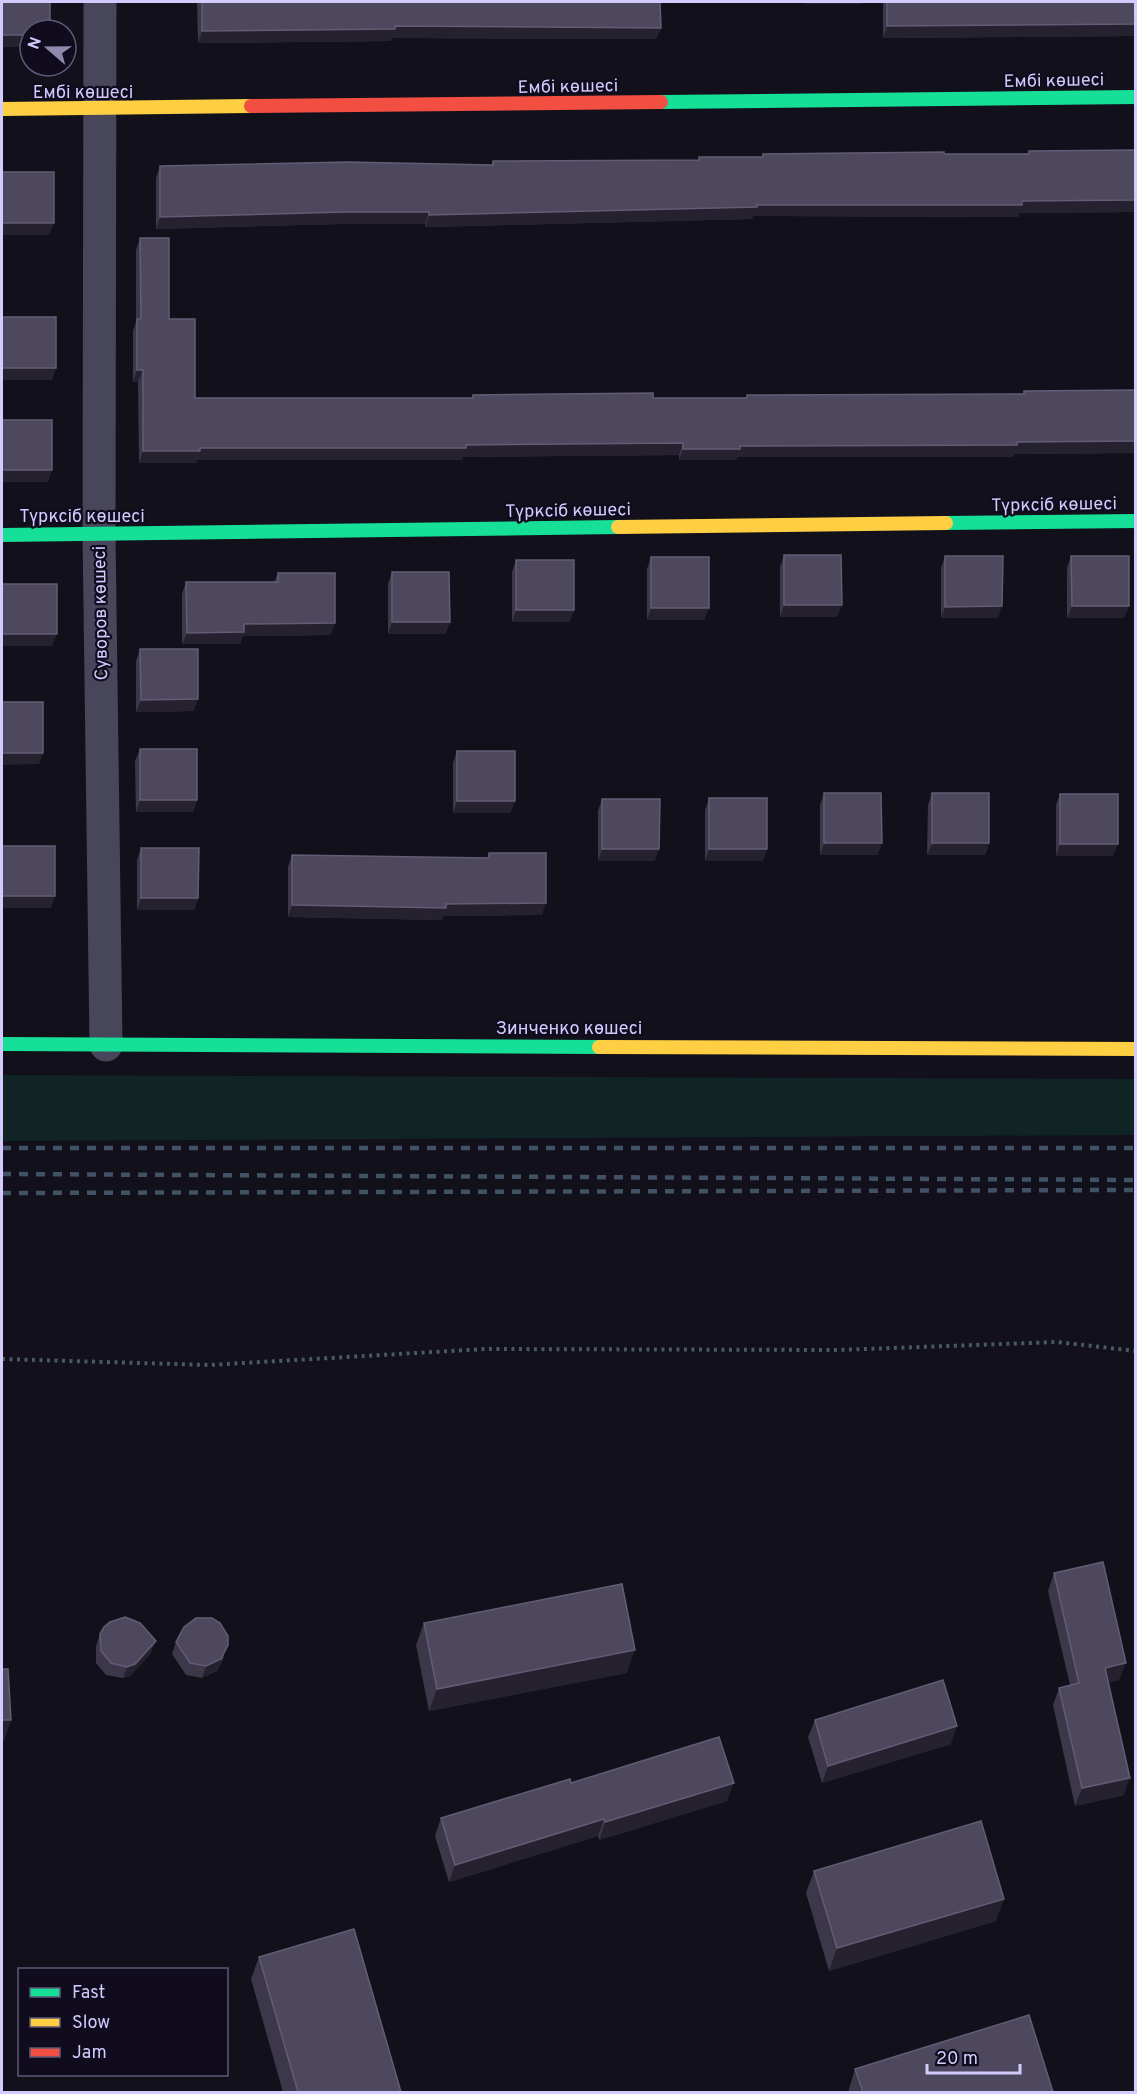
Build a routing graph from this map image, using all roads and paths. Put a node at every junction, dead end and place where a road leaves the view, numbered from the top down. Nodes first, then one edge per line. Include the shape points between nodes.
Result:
1 (100, 2) edge
2 (1136, 97) edge
3 (2, 110) edge
4 (100, 110) junction
5 (1136, 521) edge
6 (99, 534) junction
7 (2, 535) edge
8 (2, 1044) edge
9 (106, 1045) junction
10 (1136, 1048) edge
11 (1136, 1351) edge
12 (2, 1359) edge

1 - 4 street, Суворов көшесі
2 - 4 street, Ембі көшесі
3 - 4 street, Ембі көшесі
4 - 6 street, Суворов көшесі
5 - 6 street, Түрксіб көшесі
6 - 7 street, Түрксіб көшесі
6 - 9 street, Суворов көшесі
8 - 9 street, Зинченко көшесі
9 - 10 street, Зинченко көшесі
11 - 12 path via 1057,1342 838,1350 485,1349 209,1365

